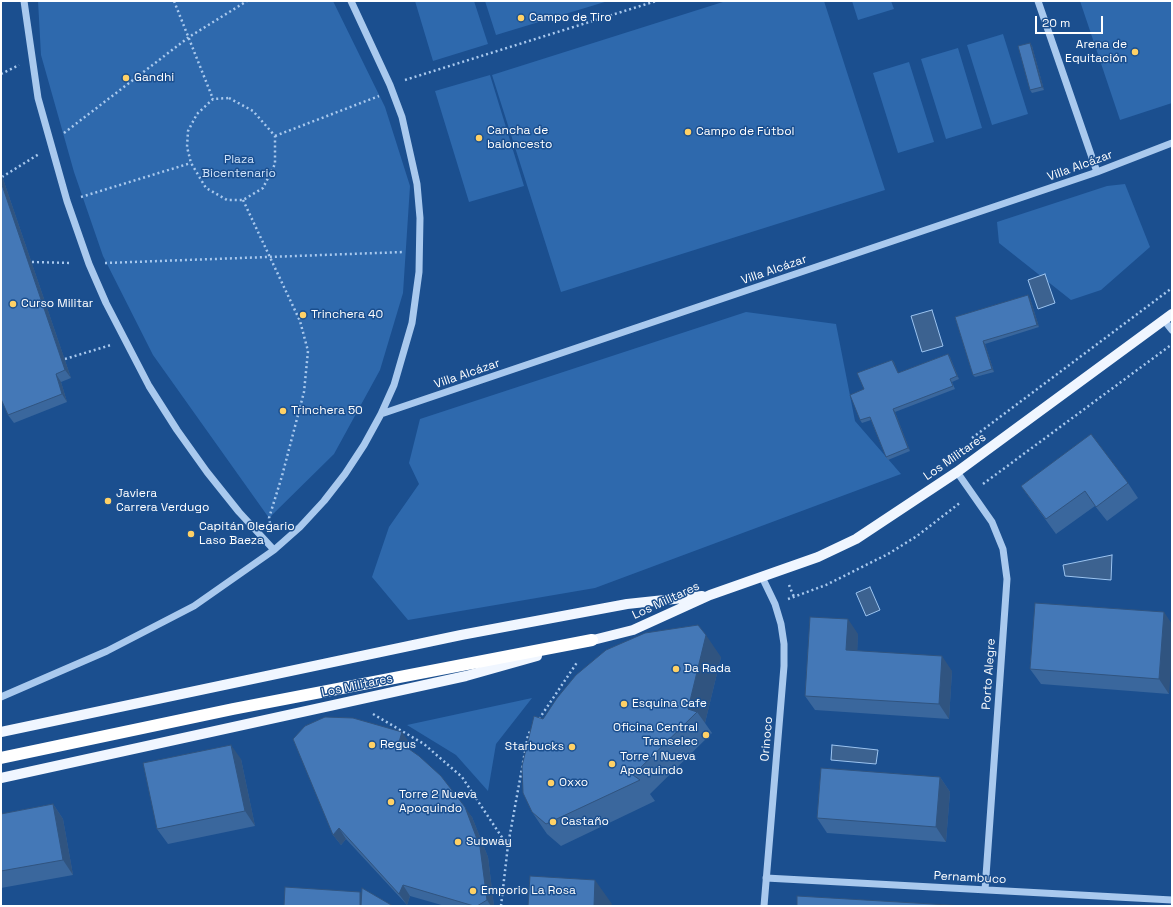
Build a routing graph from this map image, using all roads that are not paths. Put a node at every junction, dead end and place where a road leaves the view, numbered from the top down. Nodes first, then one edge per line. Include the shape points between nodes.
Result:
1 (24, 1) edge
2 (351, 1) edge
3 (1038, 1) edge
4 (1172, 143) edge
5 (1097, 172) junction
6 (1168, 317) edge
7 (1172, 330) edge
8 (381, 414) junction
9 (958, 472) junction
10 (274, 550) junction
11 (762, 577) junction
12 (710, 595) junction
13 (592, 640) junction
14 (1, 697) edge
15 (1, 732) edge
16 (1, 758) edge
17 (1, 778) edge
18 (766, 878) junction
19 (985, 890) junction
20 (1172, 900) edge
21 (764, 906) edge

1 - 10 street via 38,98 67,201 89,264 124,341 149,386 202,466
2 - 8 street via 402,117 417,184 420,218 420,252 412,323 394,385
3 - 5 street
4 - 5 street, Villa Alcázar
5 - 8 street, Villa Alcázar
6 - 7 street
6 - 9 main road, Los Militares
8 - 10 street via 345,474 324,501
9 - 11 main road, Los Militares via 856,539
9 - 19 street, Porto Alegre via 992,522 1003,549 1007,579
10 - 14 street via 194,606 107,651
11 - 12 main road, Los Militares
11 - 18 street, Orinoco via 775,604 784,644
12 - 13 main road, Los Militares via 634,630
12 - 15 main road, Los Militares via 627,604 461,635
13 - 16 highway via 233,709
13 - 17 main road, Los Militares via 466,676
18 - 19 street, Pernambuco
18 - 21 street, Orinoco
19 - 20 street, Pernambuco

